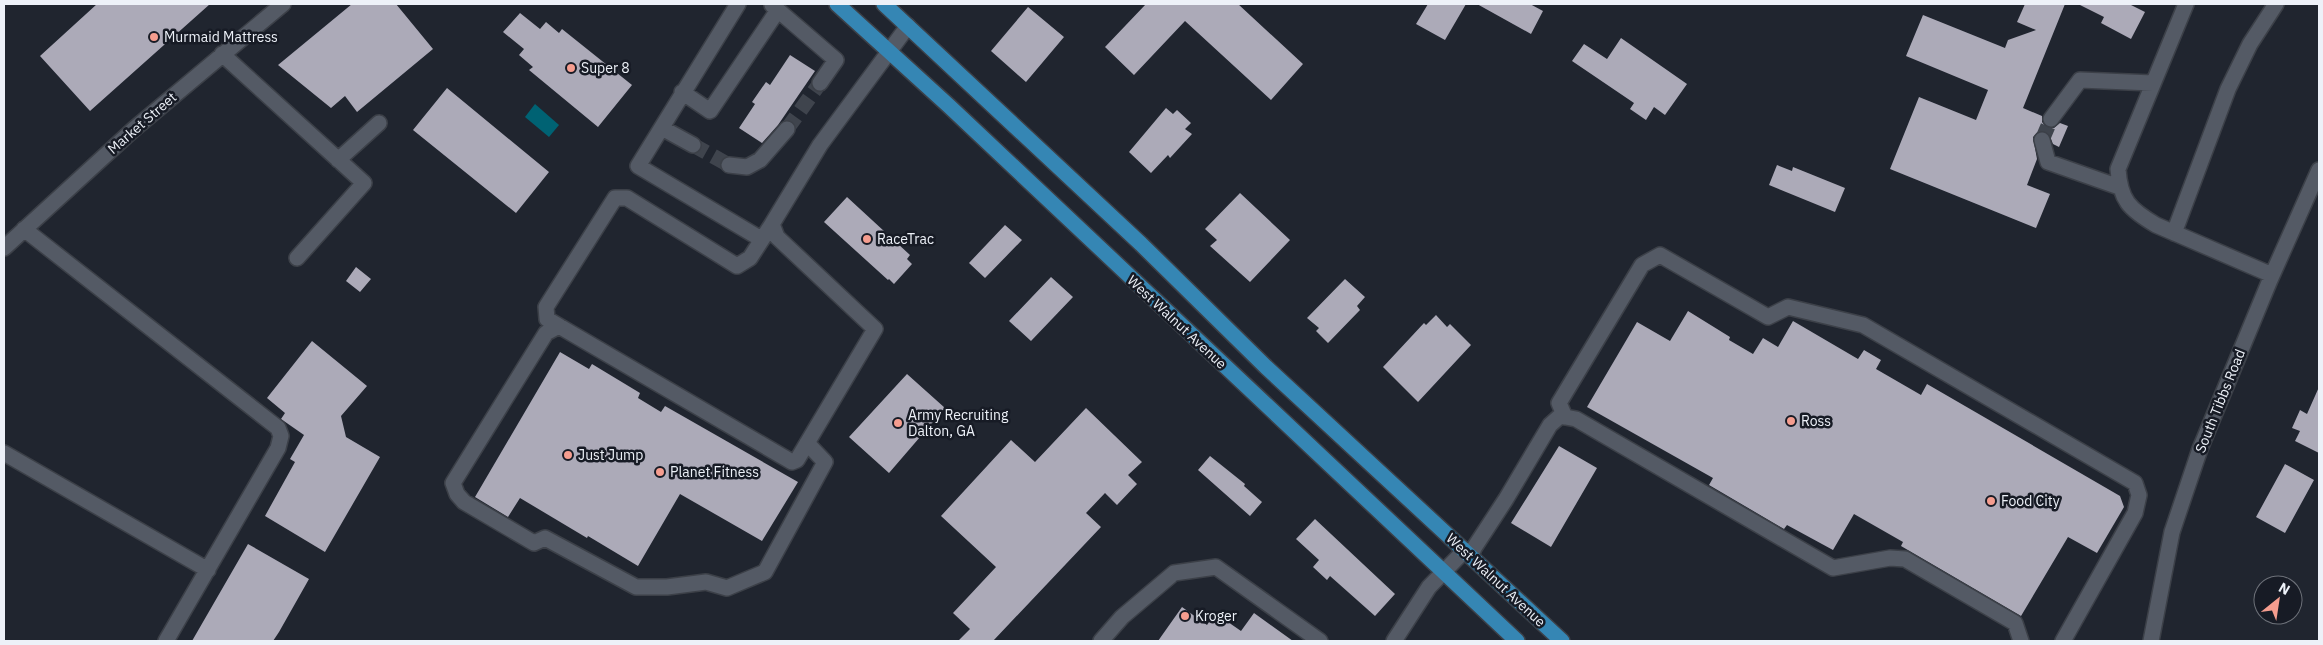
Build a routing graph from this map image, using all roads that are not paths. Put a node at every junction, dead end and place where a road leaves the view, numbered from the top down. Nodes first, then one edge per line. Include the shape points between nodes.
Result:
1 (283, 4) edge
2 (738, 4) edge
3 (837, 4) edge
4 (884, 4) edge
5 (2186, 4) edge
6 (2276, 4) edge
7 (775, 7) edge
8 (908, 26) junction
9 (890, 51) junction
10 (222, 54) junction
11 (820, 83) tunnel mouth
12 (2153, 84) junction
13 (682, 92) junction
14 (2051, 119) tunnel mouth
15 (378, 123) dead end
16 (662, 128) junction
17 (787, 130) tunnel mouth
18 (2042, 140) tunnel mouth
19 (693, 145) tunnel mouth
20 (338, 160) junction
21 (729, 165) tunnel mouth
22 (2319, 170) edge
23 (2119, 187) junction
24 (772, 224) junction
25 (24, 229) junction
26 (2174, 233) junction
27 (761, 239) junction
28 (4, 248) edge
29 (297, 258) dead end
30 (2272, 276) junction
31 (559, 326) junction
32 (1565, 417) junction
33 (807, 443) junction
34 (4, 453) edge
35 (1468, 553) junction
36 (208, 570) junction
37 (1443, 572) junction
38 (166, 641) edge
39 (1101, 641) edge
40 (1320, 641) edge
41 (1394, 641) edge
42 (1517, 641) edge
43 (1562, 641) edge
44 (2021, 641) edge
45 (2063, 641) edge
46 (2151, 641) edge

1 - 10 street, Market Street
2 - 13 street
3 - 9 main road, West Walnut Avenue
4 - 8 main road, West Walnut Avenue
5 - 12 street
6 - 26 street via 2250,44 2228,89
7 - 11 street via 836,60
7 - 13 street via 710,111
8 - 9 street
8 - 35 main road, West Walnut Avenue via 1141,244 1266,367
9 - 24 street via 820,145
9 - 37 main road, West Walnut Avenue
10 - 20 street
10 - 25 street, Market Street
12 - 14 street via 2080,80
12 - 23 street via 2118,169
13 - 16 street
15 - 20 street
16 - 19 street
16 - 27 street via 638,166
17 - 21 street via 760,160 747,167
18 - 23 street via 2048,162
20 - 29 street via 364,184
22 - 30 street, South Tibbs Road
23 - 26 street via 2125,201 2138,214
24 - 27 street
24 - 33 street via 777,237 875,329
25 - 28 street, Market Street
25 - 36 street via 278,428 278,448
26 - 30 street
27 - 31 street via 750,258 737,266 627,198 615,198 546,307 547,319
30 - 46 street, South Tibbs Road via 2200,449 2172,532
31 - 33 street via 792,462 797,460
31 - 33 street via 546,333 453,483 464,502 534,543 545,538 636,587 706,582 728,588 766,572 825,462
32 - 35 street via 1560,416 1550,425 1506,499
32 - 44 street via 1576,419 1832,568 1890,558 1905,559 2015,623
32 - 45 street via 1559,403 1642,265 1660,255 1768,317 1788,307 1863,325 2134,483 2138,495 2135,513
34 - 36 street
35 - 37 street
35 - 43 main road, West Walnut Avenue
36 - 38 street
37 - 41 street via 1429,587
37 - 42 main road, West Walnut Avenue
39 - 40 street via 1122,617 1174,573 1216,567

